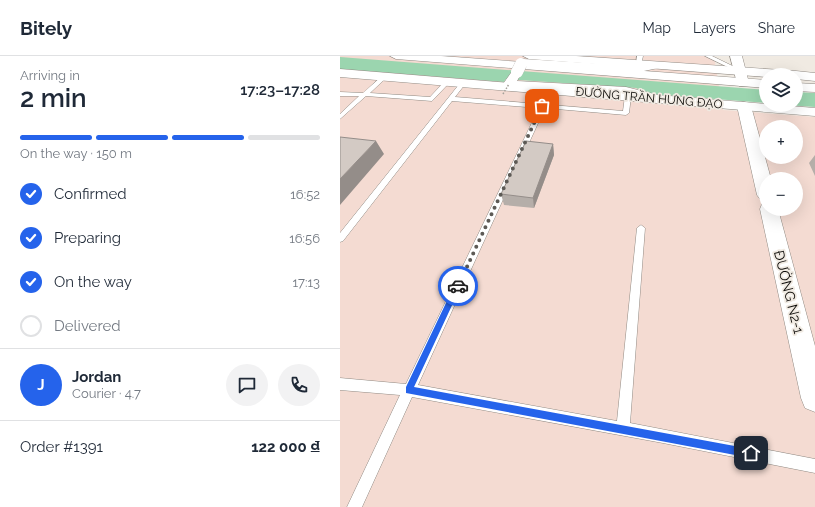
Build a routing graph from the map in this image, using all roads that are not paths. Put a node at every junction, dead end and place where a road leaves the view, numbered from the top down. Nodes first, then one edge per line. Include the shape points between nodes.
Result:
1 (396, 56) edge
2 (529, 56) edge
3 (708, 56) edge
4 (736, 56) edge
5 (639, 60) edge
6 (659, 65) junction
7 (340, 73) edge
8 (759, 76) edge
9 (803, 76) edge
10 (384, 77) junction
11 (741, 77) junction
12 (815, 77) edge
13 (447, 82) junction
14 (759, 82) edge
15 (463, 83) junction
16 (803, 87) edge
17 (815, 88) edge
18 (340, 94) edge
19 (364, 96) junction
20 (628, 96) junction
21 (654, 98) junction
22 (452, 99) junction
23 (542, 106) junction
24 (744, 106) junction
25 (815, 112) edge
26 (340, 117) edge
27 (760, 172) edge
28 (771, 216) edge
29 (641, 228) dead end
30 (340, 239) edge
31 (340, 384) edge
32 (409, 390) junction
33 (815, 398) edge
34 (623, 429) junction
35 (815, 466) edge
36 (354, 507) edge

1 - 11 main road, ĐƯỜNG TRẦN HƯNG ĐẠO
2 - 5 main road, ĐƯỜNG TRẦN HƯNG ĐẠO
3 - 11 lane
4 - 11 main road
5 - 6 main road, ĐƯỜNG TRẦN HƯNG ĐẠO
6 - 11 main road, ĐƯỜNG TRẦN HƯNG ĐẠO
6 - 21 street, bridge via 639,68 523,62 509,84 626,91
7 - 10 main road, ĐƯỜNG TRẦN HƯNG ĐẠO
8 - 11 main road, ĐƯỜNG TRẦN HƯNG ĐẠO
9 - 12 main road
10 - 13 main road, ĐƯỜNG TRẦN HƯNG ĐẠO
10 - 19 lane
11 - 14 main road, ĐƯỜNG TRẦN HƯNG ĐẠO
13 - 15 main road, ĐƯỜNG TRẦN HƯNG ĐẠO
13 - 19 lane via 432,99
15 - 20 main road, ĐƯỜNG TRẦN HƯNG ĐẠO
15 - 22 lane
16 - 17 main road
18 - 19 lane
19 - 26 lane
20 - 21 main road, ĐƯỜNG TRẦN HƯNG ĐẠO
20 - 23 lane via 626,114
21 - 24 main road, ĐƯỜNG TRẦN HƯNG ĐẠO
22 - 23 lane
22 - 30 lane
23 - 32 lane
24 - 25 main road, ĐƯỜNG TRẦN HƯNG ĐẠO
24 - 27 main road
28 - 33 main road, ĐƯỜNG N2-1
29 - 34 lane
31 - 32 lane
32 - 34 lane
32 - 36 lane
34 - 35 lane

